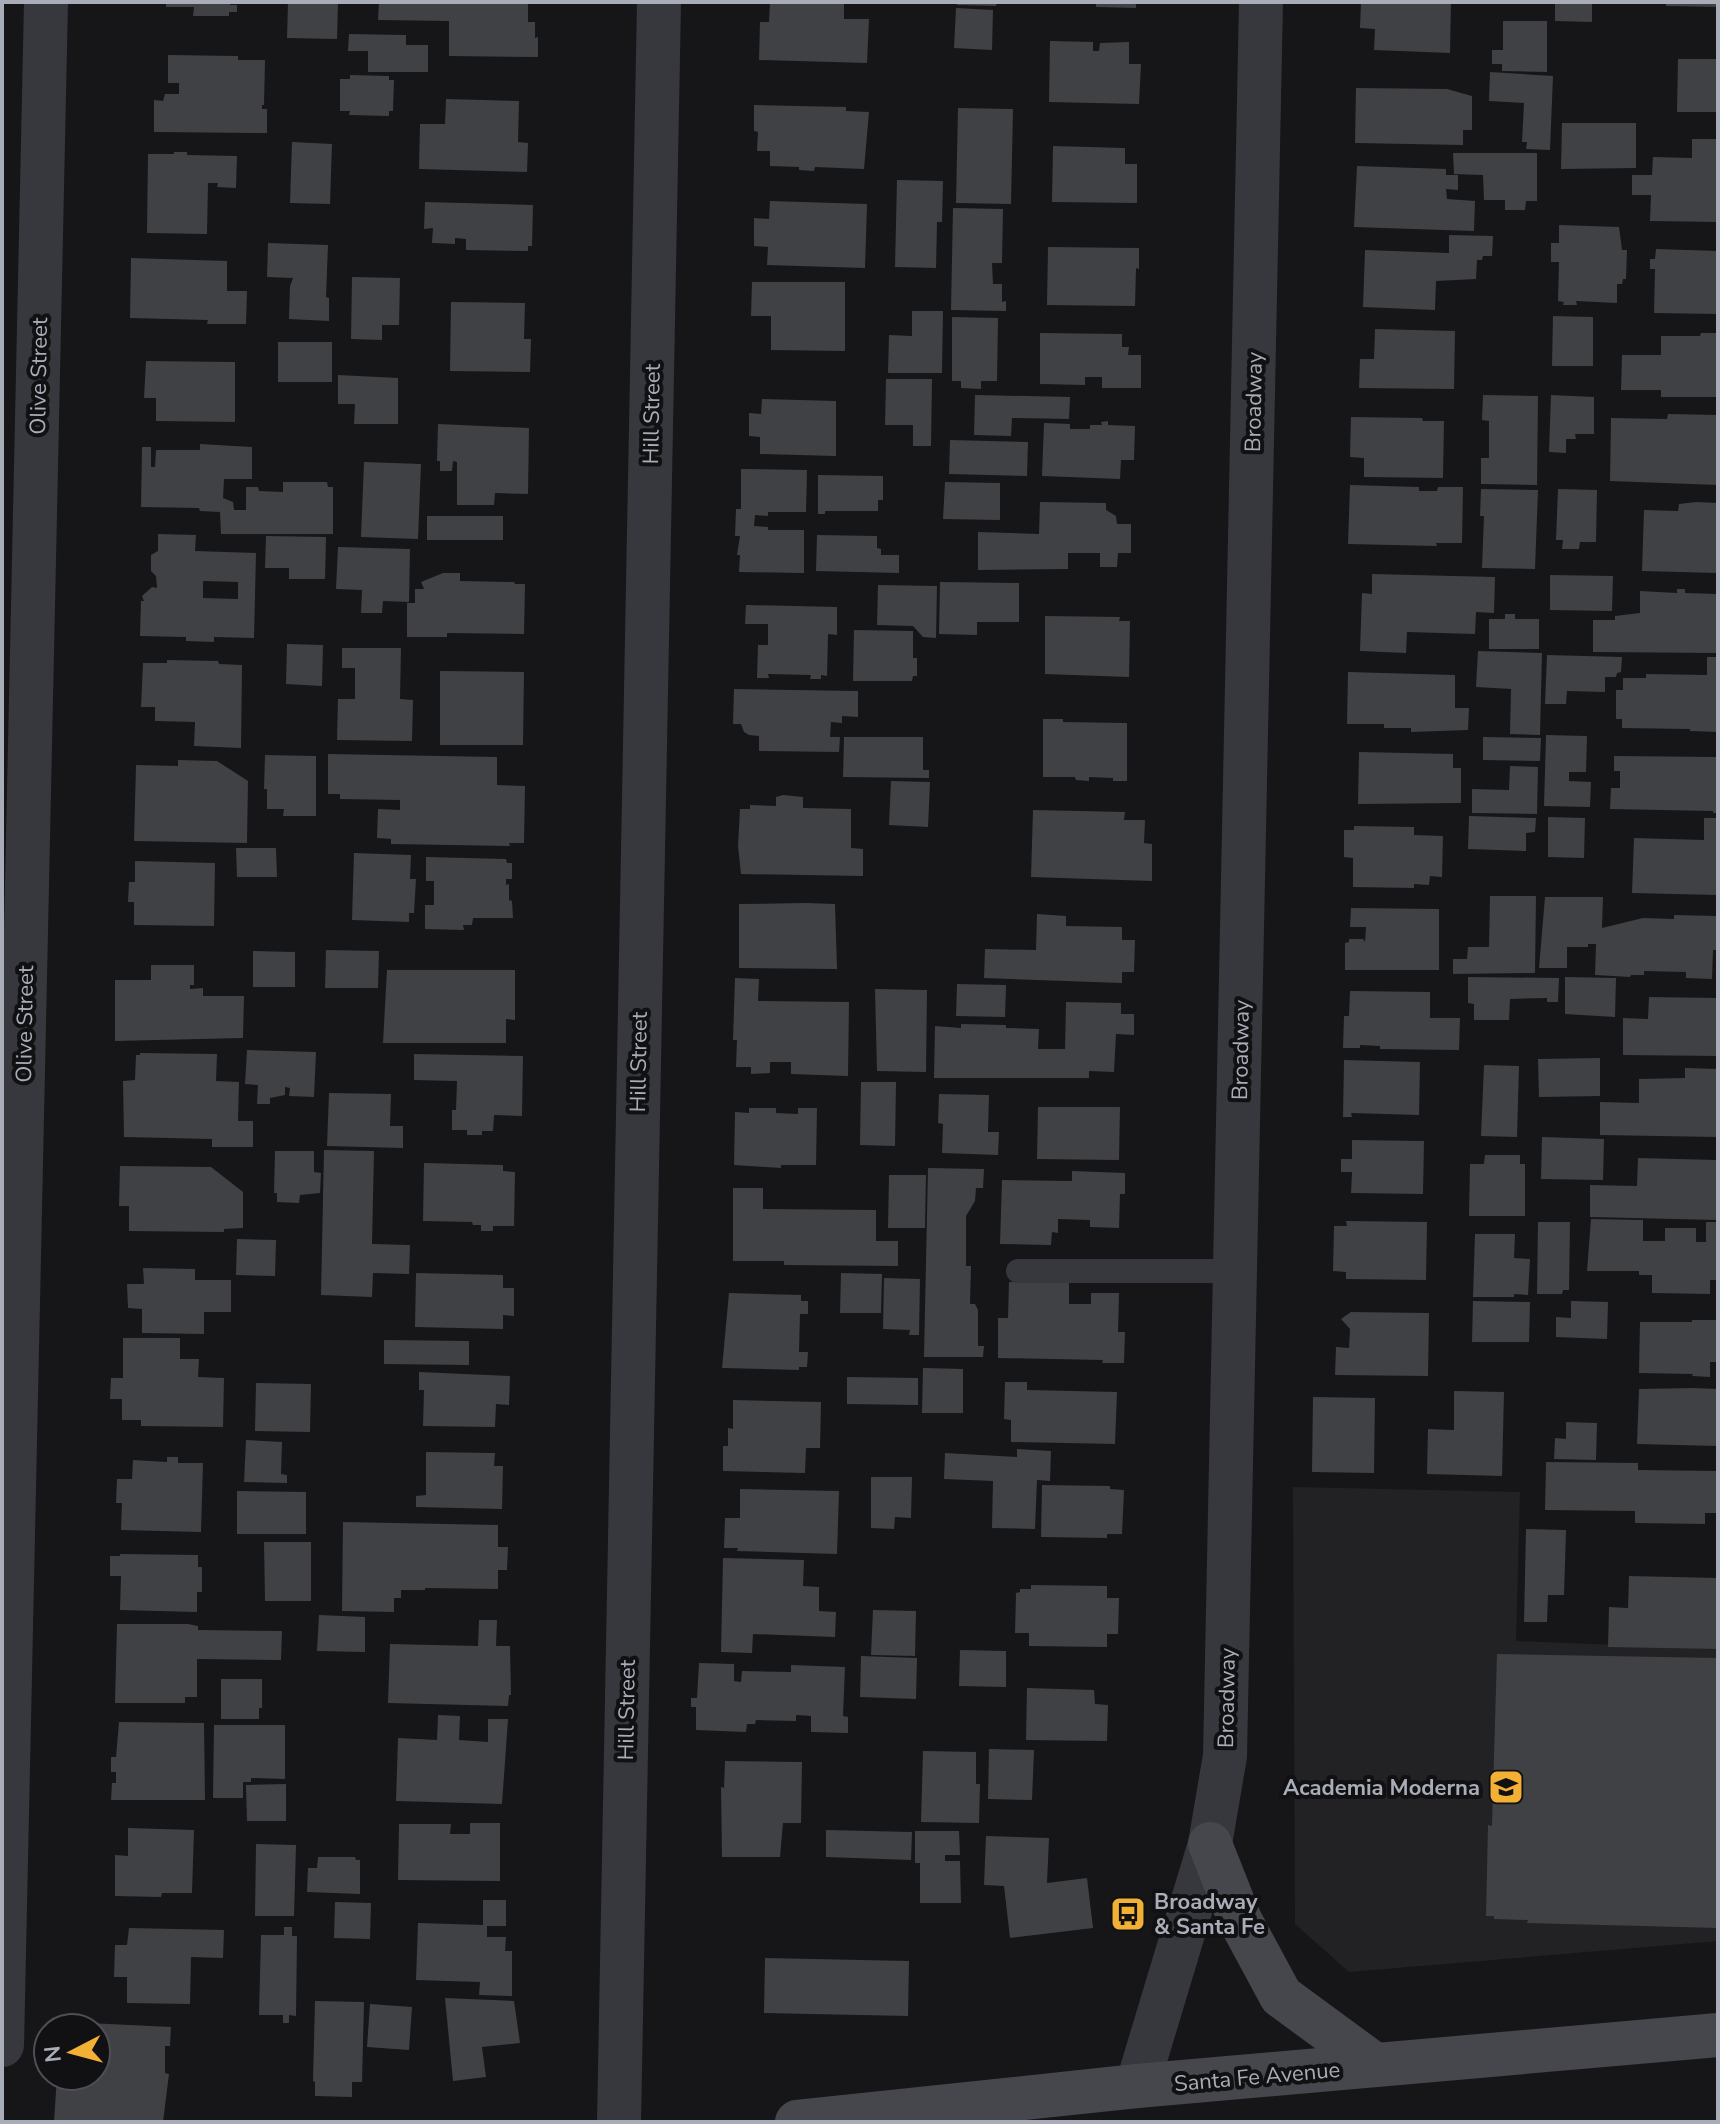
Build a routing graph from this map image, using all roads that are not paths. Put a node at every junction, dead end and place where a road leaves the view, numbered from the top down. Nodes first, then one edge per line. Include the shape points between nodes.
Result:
1 (46, 2) edge
2 (659, 2) edge
3 (1261, 2) edge
4 (1018, 1271) dead end
5 (1236, 1271) junction
6 (1210, 1844) junction
7 (1718, 2035) edge
8 (2, 2045) edge
9 (1375, 2065) junction
10 (1132, 2104) edge
11 (619, 2122) edge
12 (797, 2122) edge

1 - 8 street, Olive Street
2 - 11 street, Hill Street
3 - 5 street, Broadway
4 - 5 lane
5 - 6 street, Broadway via 1225,1756
6 - 9 main road via 1240,1920 1281,1996
6 - 10 street, Broadway
7 - 9 main road, Santa Fe Avenue
9 - 10 main road, Santa Fe Avenue
10 - 12 main road, Santa Fe Avenue

